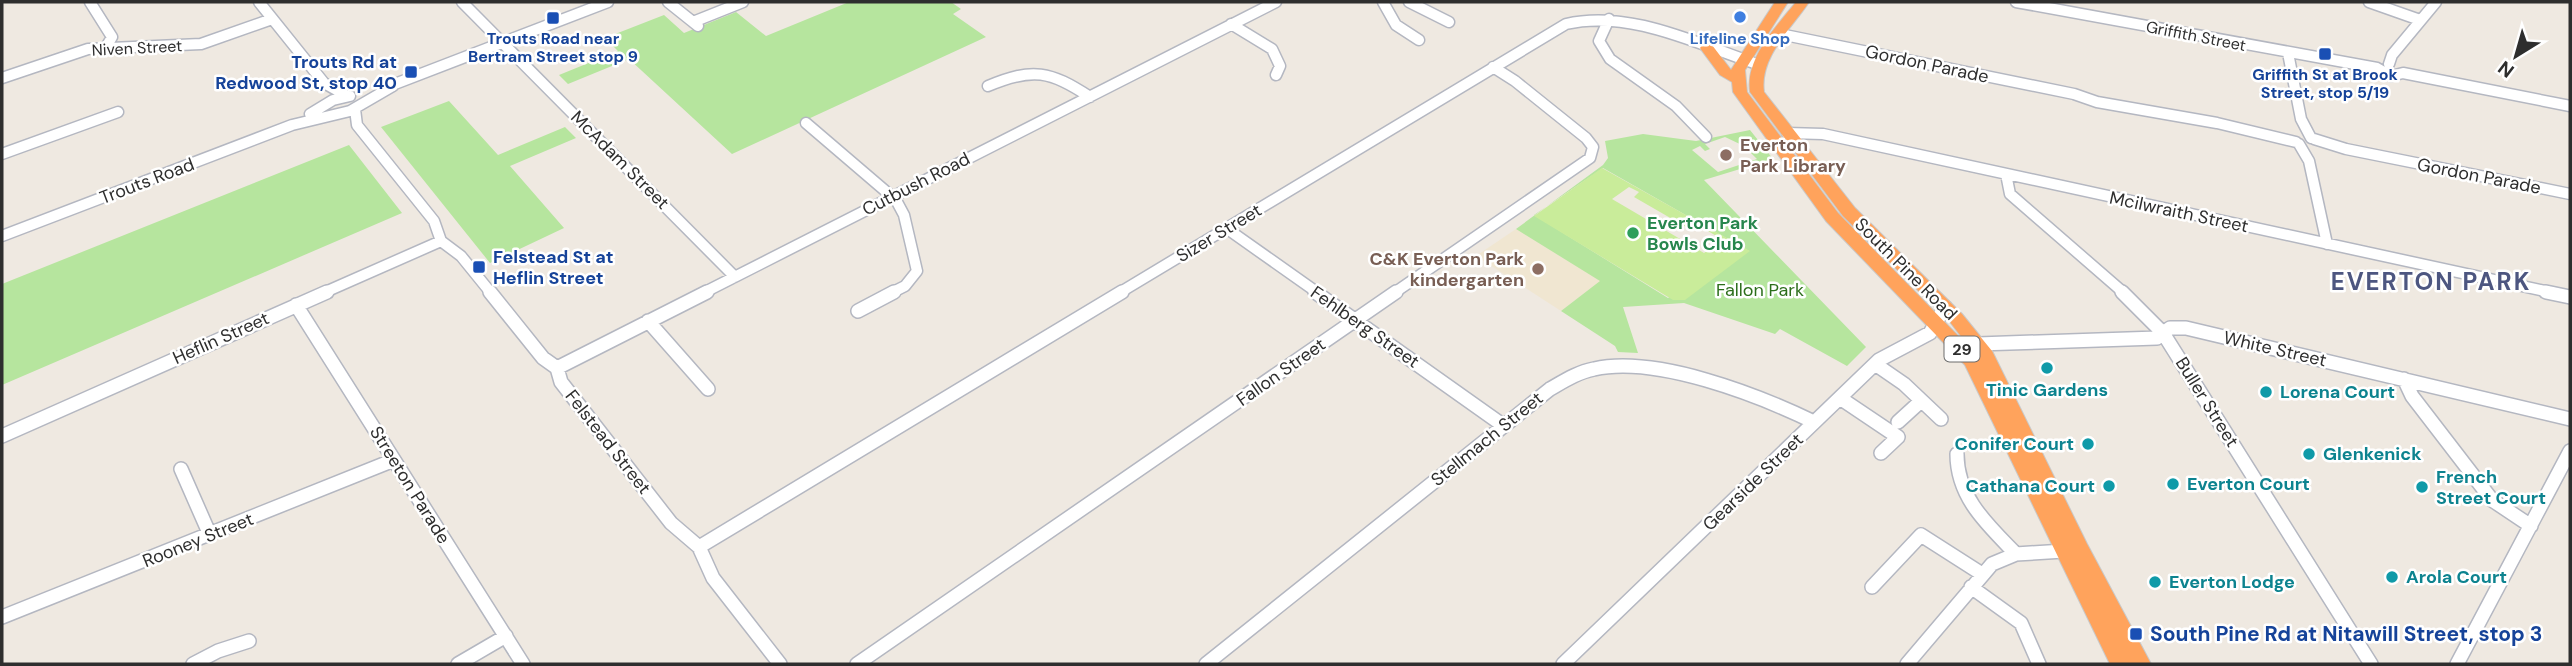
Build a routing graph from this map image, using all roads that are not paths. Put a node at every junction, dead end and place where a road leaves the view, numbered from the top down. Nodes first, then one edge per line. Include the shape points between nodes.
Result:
1 (90, 2) edge
2 (259, 2) edge
3 (462, 2) edge
4 (608, 2) edge
5 (668, 2) edge
6 (743, 2) edge
7 (1276, 2) edge
8 (1384, 2) edge
9 (1409, 2) edge
10 (1781, 2) edge
11 (1803, 2) edge
12 (2016, 2) edge
13 (2369, 2) edge
14 (2436, 2) edge
15 (272, 19) junction
16 (1609, 19) junction
17 (2420, 20) junction
18 (1449, 22) dead end
19 (1231, 24) junction
20 (1780, 34) junction
21 (1419, 40) dead end
22 (503, 43) junction
23 (106, 47) junction
24 (1707, 48) junction
25 (2288, 53) junction
26 (1743, 60) junction
27 (2389, 64) junction
28 (1760, 65) junction
29 (1493, 67) junction
30 (2377, 68) junction
31 (2403, 73) junction
32 (1276, 75) dead end
33 (2, 78) edge
34 (1737, 79) junction
35 (324, 83) junction
36 (988, 86) dead end
37 (1090, 97) junction
38 (354, 101) junction
39 (2570, 106) edge
40 (330, 110) junction
41 (118, 111) dead end
42 (2301, 119) junction
43 (806, 123) dead end
44 (357, 125) junction
45 (2262, 132) joint
46 (1787, 133) junction
47 (1706, 137) dead end
48 (2297, 139) junction
49 (2313, 142) junction
50 (2, 154) edge
51 (2309, 161) junction
52 (2006, 174) junction
53 (2570, 194) edge
54 (892, 197) junction
55 (1226, 228) junction
56 (2, 236) edge
57 (441, 241) junction
58 (2327, 244) junction
59 (735, 277) junction
60 (2570, 297) edge
61 (296, 305) junction
62 (858, 311) dead end
63 (1941, 315) junction
64 (1356, 320) junction
65 (648, 321) junction
66 (2163, 333) junction
67 (1978, 344) junction
68 (1875, 364) junction
69 (557, 368) junction
70 (2404, 379) junction
71 (708, 388) dead end
72 (1839, 398) junction
73 (1921, 401) junction
74 (1941, 419) dead end
75 (2570, 419) edge
76 (1814, 422) junction
77 (1898, 422) dead end
78 (1504, 426) junction
79 (2, 436) edge
80 (2570, 451) edge
81 (1881, 453) dead end
82 (1958, 454) dead end
83 (394, 460) junction
84 (181, 469) dead end
85 (2531, 526) junction
86 (210, 536) junction
87 (699, 547) junction
88 (2064, 551) junction
89 (2016, 554) junction
90 (1982, 574) junction
91 (1872, 587) dead end
92 (1971, 587) junction
93 (2, 617) edge
94 (506, 636) junction
95 (249, 641) dead end
96 (193, 664) edge
97 (458, 664) edge
98 (523, 664) edge
99 (780, 664) edge
100 (857, 664) edge
101 (1206, 664) edge
102 (1563, 664) edge
103 (1907, 664) edge
104 (2039, 664) edge
105 (2121, 664) edge
106 (2140, 664) edge
107 (2371, 664) edge
108 (2456, 664) edge

1 - 23 street via 112,37
2 - 15 street
3 - 22 street, McAdam Street
4 - 22 street
5 - 6 street via 695,24
7 - 19 street, Cutbush Road
8 - 21 street via 1396,25
9 - 18 street
10 - 26 highway
11 - 20 highway
12 - 25 street, Griffith Street
13 - 17 street
14 - 17 street
15 - 23 street, Niven Street via 201,44
15 - 35 street
16 - 24 street, Sizer Street
16 - 29 street, Sizer Street via 1573,21
16 - 47 street via 1599,41 1602,50 1677,106
17 - 27 street
19 - 32 street via 1275,52 1280,66
19 - 37 street, Cutbush Road
20 - 28 highway
20 - 45 street, Gordon Parade
22 - 38 street
22 - 59 street, McAdam Street
23 - 33 street, Niven Street via 83,50
24 - 26 street, Sizer Street
24 - 34 highway, South Pine Road via 1725,72
25 - 30 street, Griffith Street
25 - 42 street
26 - 28 street, Sizer Street
26 - 34 highway
27 - 30 street
27 - 31 street
28 - 46 highway, South Pine Road / 29 via 1755,89
29 - 55 street, Sizer Street
29 - 64 street, Fallon Street via 1586,138 1593,147 1591,156
30 - 31 street via 2391,76
31 - 39 street
34 - 63 highway, South Pine Road / 29 via 1740,92 1832,218
35 - 38 street
35 - 40 street
36 - 37 street via 1019,74 1047,72
37 - 54 street, Cutbush Road
38 - 40 street
38 - 40 street
38 - 44 street
40 - 44 street, Felstead Street
40 - 56 street, Trouts Road
41 - 50 street
42 - 48 street
42 - 49 street
43 - 54 street
44 - 57 street, Felstead Street via 433,221
45 - 48 street, Gordon Parade
46 - 52 street, Mcilwraith Street via 1823,134
46 - 63 highway, South Pine Road / 29
48 - 49 street, Gordon Parade
48 - 51 street
49 - 51 street
49 - 53 street, Gordon Parade
51 - 58 street
52 - 58 street, Mcilwraith Street
52 - 66 street, Buller Street via 2010,194
54 - 59 street, Cutbush Road
54 - 62 street via 904,215 917,271 905,286
55 - 64 street, Fehlberg Street
55 - 87 street, Sizer Street
57 - 61 street, Heflin Street
57 - 69 street, Felstead Street via 461,256 543,358
58 - 60 street, Mcilwraith Street
59 - 65 street, Cutbush Road
61 - 79 street, Heflin Street
61 - 83 street, Streeton Parade
63 - 67 highway, South Pine Road / 29
63 - 68 street, Gearside Street via 1926,336
63 - 88 highway, South Pine Road / 29 via 1978,370
64 - 78 street, Fehlberg Street
64 - 100 street, Fallon Street
65 - 69 street, Cutbush Road
65 - 71 street
66 - 67 street, White Street via 2157,338
66 - 70 street, White Street via 2186,328
66 - 107 street, Buller Street
67 - 106 highway, South Pine Road / 29
68 - 72 street, Gearside Street
68 - 73 street
69 - 87 street, Felstead Street via 568,391 671,523
70 - 75 street, White Street
70 - 85 street via 2492,500
72 - 76 street, Gearside Street
72 - 81 street via 1898,437
73 - 74 street
73 - 77 street
76 - 78 street, Stellmach Street via 1686,375 1624,365 1569,376
76 - 102 street, Gearside Street
78 - 101 street, Stellmach Street
80 - 85 street
82 - 89 street via 1957,468 1975,512
83 - 86 street, Rooney Street
83 - 94 street, Streeton Parade
84 - 86 street
85 - 108 street
86 - 93 street, Rooney Street
87 - 99 street, Felstead Street via 713,578
88 - 89 street
88 - 105 highway, South Pine Road / 29
89 - 90 street via 1997,560
90 - 91 street via 1921,535
90 - 92 street
92 - 103 street
92 - 104 street via 2021,623
94 - 97 street
94 - 98 street, Streeton Parade
95 - 96 street

